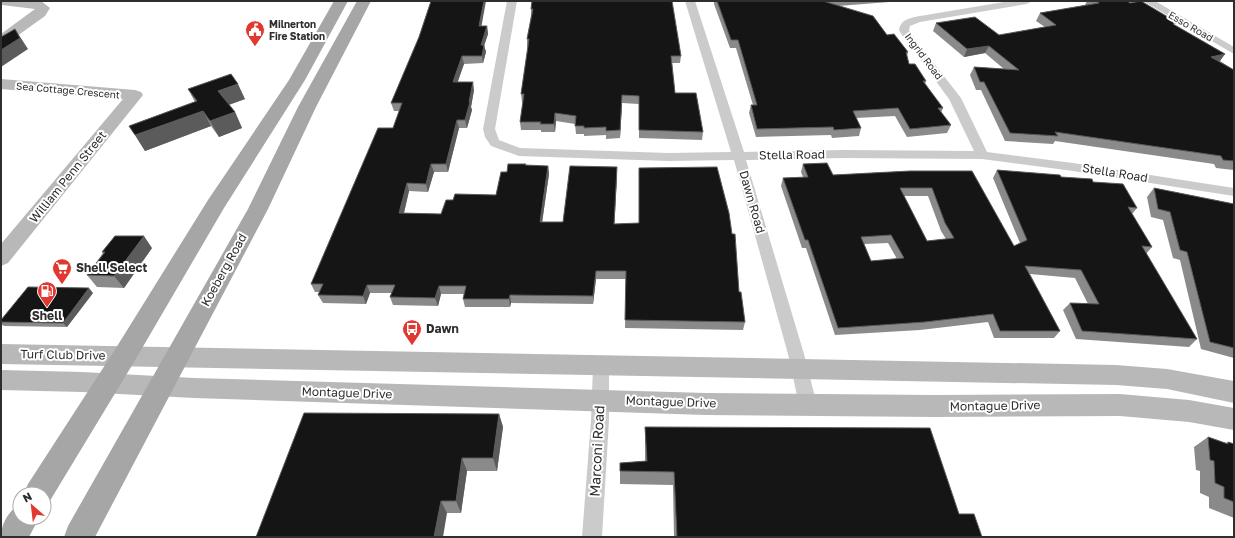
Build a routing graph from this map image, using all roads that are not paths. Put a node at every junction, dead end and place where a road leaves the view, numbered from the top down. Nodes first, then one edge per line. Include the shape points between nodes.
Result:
1 (2, 1) edge
2 (341, 1) edge
3 (364, 1) edge
4 (512, 1) edge
5 (690, 1) edge
6 (956, 1) edge
7 (1028, 1) edge
8 (1148, 1) edge
9 (968, 10) junction
10 (1, 40) edge
11 (1234, 51) edge
12 (1, 84) edge
13 (135, 96) joint
14 (982, 155) junction
15 (738, 156) junction
16 (1234, 192) edge
17 (1, 258) edge
18 (1, 354) edge
19 (125, 355) junction
20 (177, 356) junction
21 (601, 366) junction
22 (800, 369) junction
23 (1, 380) edge
24 (107, 383) junction
25 (160, 387) junction
26 (1234, 392) edge
27 (600, 401) junction
28 (808, 405) junction
29 (1234, 419) edge
30 (43, 486) edge
31 (19, 526) edge
32 (12, 537) edge
33 (79, 537) edge
34 (592, 537) edge

1 - 10 main road via 37,4 43,9
2 - 19 main road via 297,80 215,205
3 - 20 main road, Koeberg Road via 304,114 258,209
4 - 15 street, Stella Road via 489,129 495,143 519,152 668,158
5 - 15 street, Dawn Road
6 - 9 street
7 - 9 street, Ingrid Road
8 - 11 street, Esso Road
9 - 14 street, Ingrid Road via 911,21 905,25 904,30 955,98
12 - 13 main road, Sea Cottage Crescent
13 - 17 main road, William Penn Street
14 - 15 street, Stella Road
14 - 16 street, Stella Road
15 - 22 street, Dawn Road
18 - 19 main road, Turf Club Drive
19 - 20 main road
19 - 24 main road
20 - 21 main road
20 - 25 main road, Koeberg Road
21 - 22 main road
21 - 27 street, Marconi Road
22 - 26 main road via 1116,375 1167,379
22 - 28 street, Dawn Road
23 - 24 main road
24 - 25 main road, Montague Drive
24 - 30 main road
25 - 27 main road, Montague Drive
25 - 33 main road, Koeberg Road
27 - 28 main road, Montague Drive
27 - 34 street, Marconi Road
28 - 29 main road, Montague Drive via 1120,404 1189,411
31 - 32 main road

